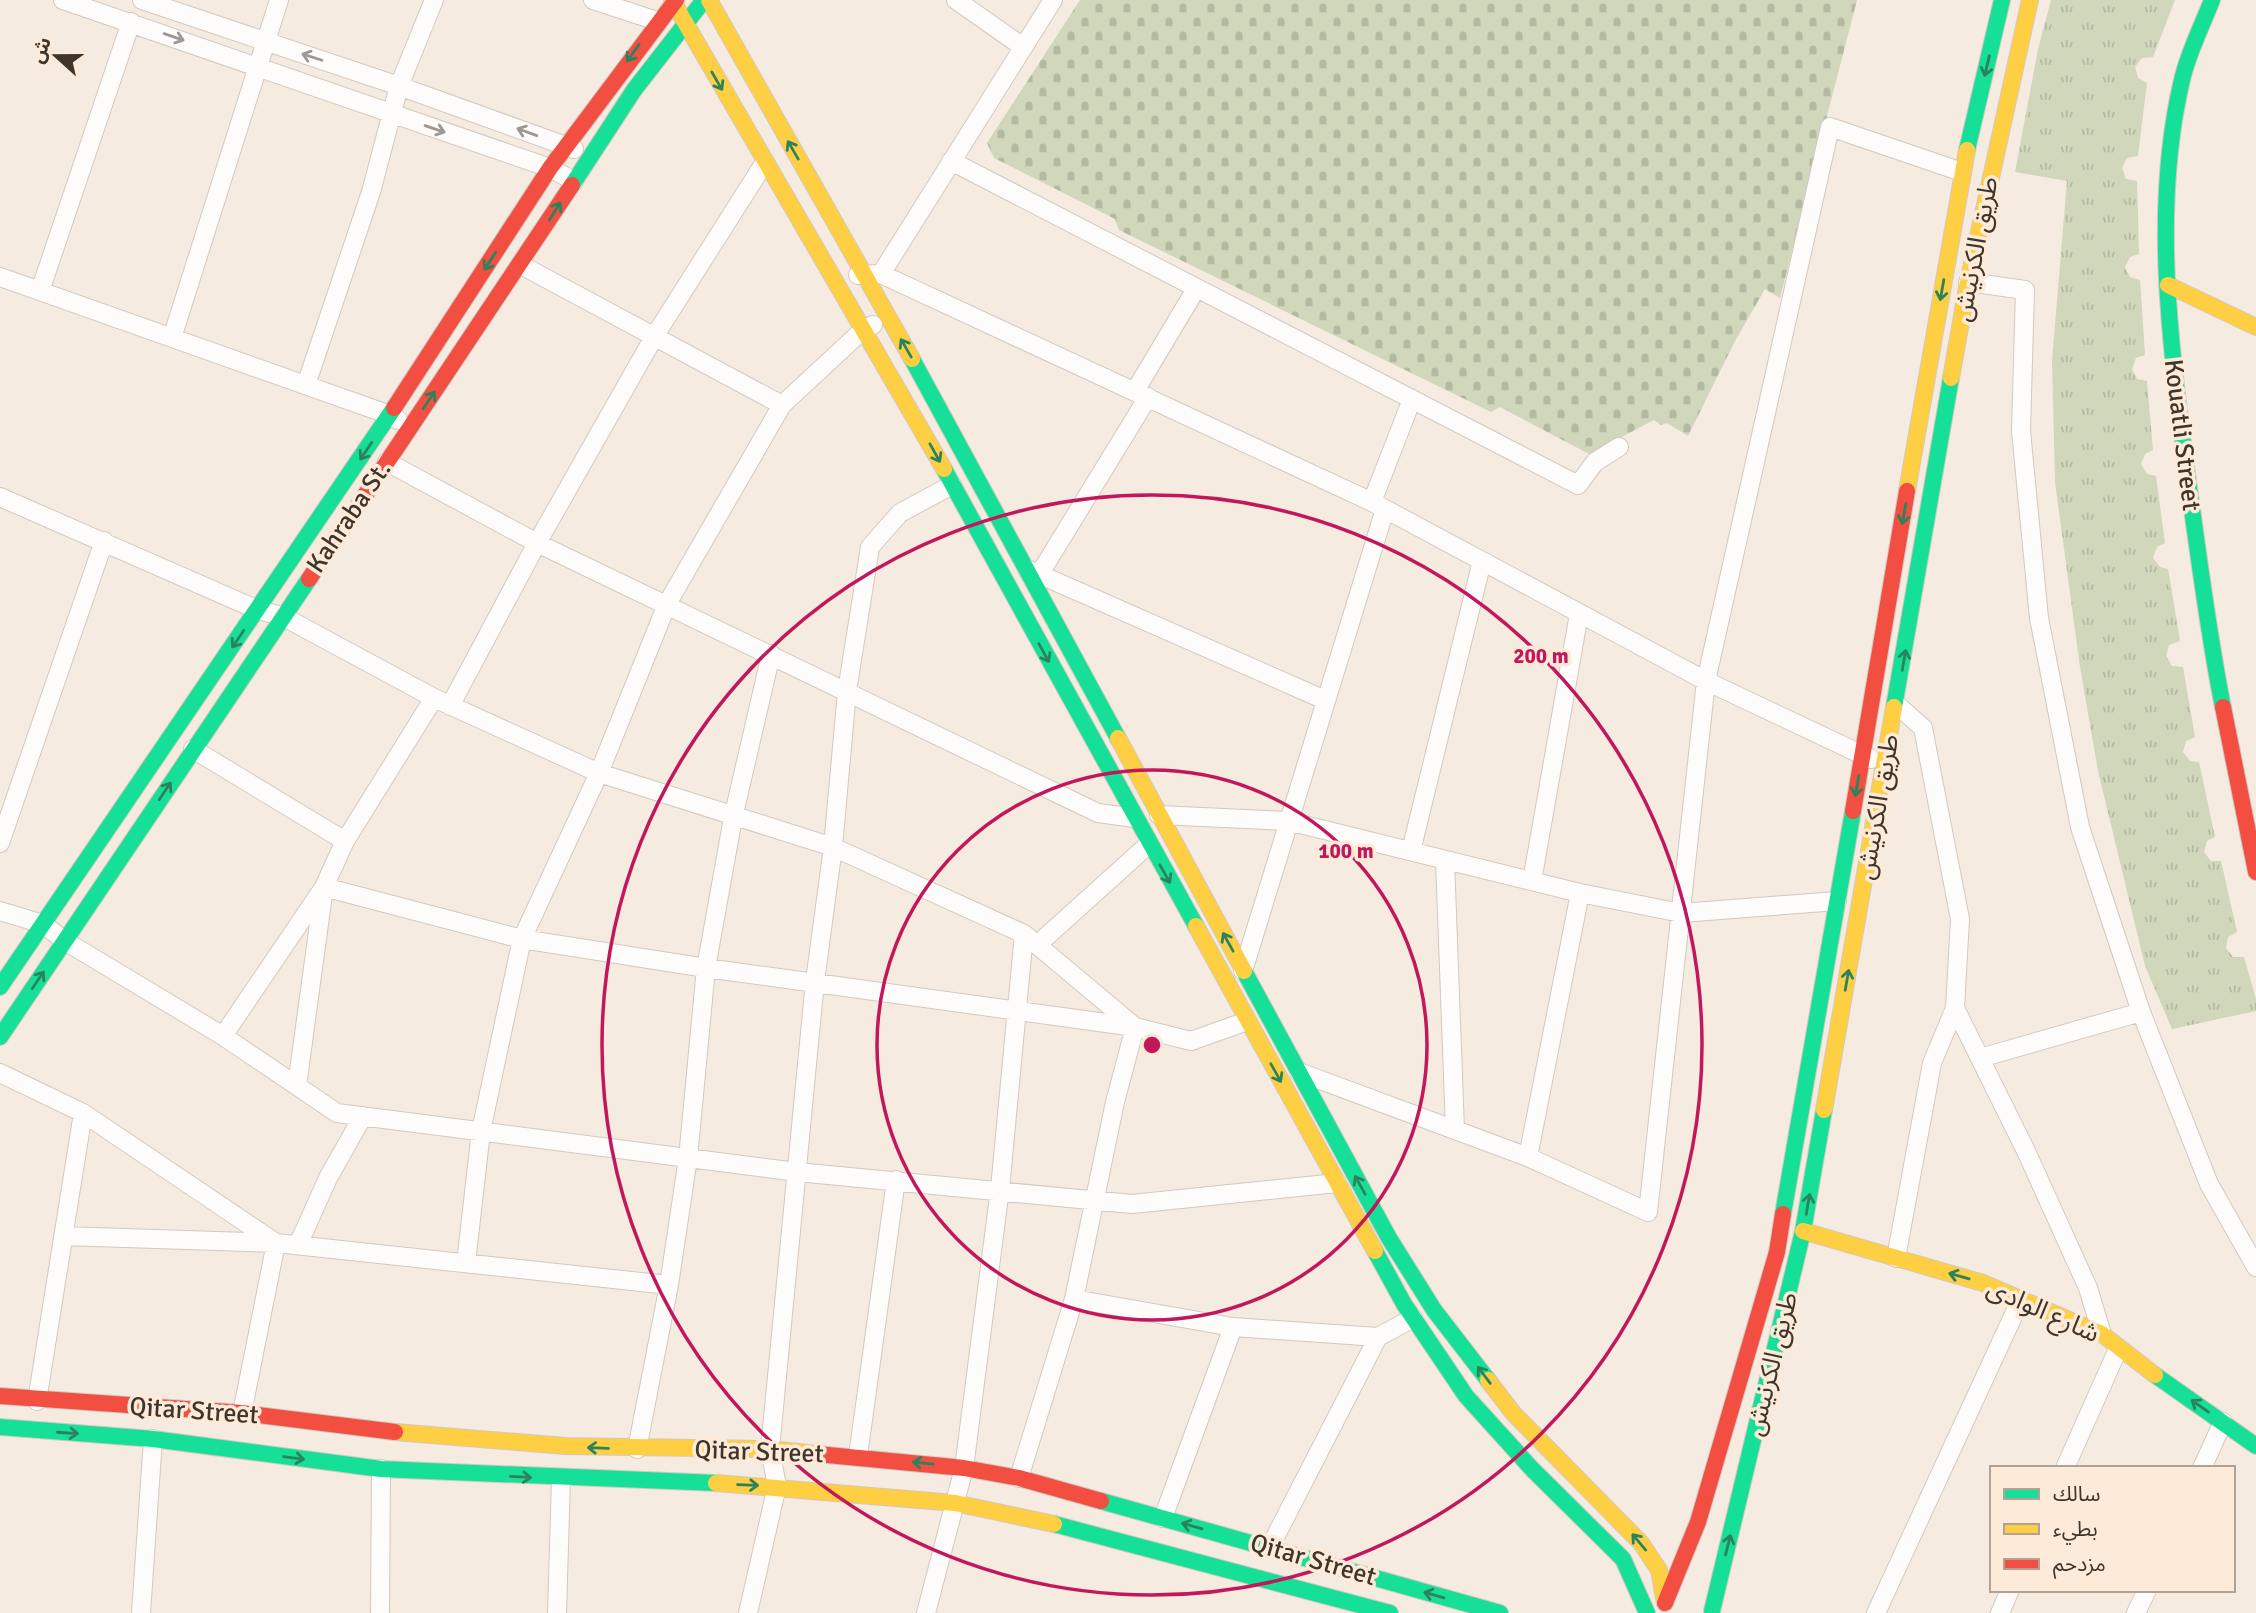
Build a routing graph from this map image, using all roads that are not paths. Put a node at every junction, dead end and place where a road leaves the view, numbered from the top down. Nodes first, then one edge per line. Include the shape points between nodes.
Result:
1 (63, 0) edge
2 (142, 0) edge
3 (279, 0) edge
4 (434, 0) edge
5 (593, 0) edge
6 (704, 0) edge
7 (709, 0) edge
8 (956, 0) edge
9 (1053, 0) edge
10 (2002, 0) edge
11 (2030, 0) edge
12 (2212, 0) edge
13 (674, 1) edge
14 (657, 21) junction
15 (131, 22) junction
16 (684, 23) junction
17 (265, 42) junction
18 (1023, 47) junction
19 (256, 66) junction
20 (399, 86) junction
21 (391, 114) junction
22 (566, 146) junction
23 (590, 157) junction
24 (765, 162) junction
25 (951, 162) junction
26 (550, 168) junction
27 (1962, 172) junction
28 (574, 181) junction
29 (521, 265) junction
30 (872, 273) junction
31 (0, 277) edge
32 (1968, 282) junction
33 (838, 285) junction
34 (2168, 285) junction
35 (1196, 289) junction
36 (40, 291) junction
37 (888, 317) junction
38 (2256, 327) edge
39 (864, 329) junction
40 (654, 337) junction
41 (172, 338) junction
42 (306, 386) junction
43 (1142, 394) junction
44 (1412, 399) junction
45 (782, 405) junction
46 (390, 415) junction
47 (409, 428) junction
48 (1619, 447) dead end
49 (387, 462) junction
50 (952, 485) junction
51 (0, 497) edge
52 (1379, 506) junction
53 (104, 541) junction
54 (537, 543) junction
55 (1482, 561) junction
56 (1033, 572) junction
57 (667, 604) junction
58 (258, 610) junction
59 (1580, 614) junction
60 (282, 616) junction
61 (771, 654) junction
62 (1706, 681) junction
63 (847, 691) junction
64 (1325, 700) junction
65 (442, 702) junction
66 (1896, 704) junction
67 (193, 750) junction
68 (1863, 757) junction
69 (1885, 762) junction
70 (599, 773) junction
71 (1158, 815) junction
72 (733, 818) junction
73 (1135, 818) junction
74 (1288, 821) junction
75 (345, 841) junction
76 (0, 843) edge
77 (2252, 843) edge
78 (1149, 844) junction
79 (833, 847) junction
80 (1410, 851) junction
81 (1445, 860) junction
82 (2256, 872) edge
83 (1532, 881) junction
84 (324, 887) junction
85 (1580, 893) junction
86 (1837, 901) junction
87 (0, 911) edge
88 (1681, 913) junction
89 (43, 924) junction
90 (522, 939) junction
91 (1030, 939) junction
92 (65, 941) junction
93 (706, 968) junction
94 (1244, 971) junction
95 (815, 981) junction
96 (0, 986) edge
97 (1955, 1007) junction
98 (1018, 1010) junction
99 (2141, 1012) junction
100 (1247, 1021) junction
101 (1135, 1027) junction
102 (223, 1036) junction
103 (0, 1037) edge
104 (1980, 1058) junction
105 (1299, 1072) junction
106 (0, 1073) edge
107 (297, 1086) junction
108 (83, 1113) junction
109 (363, 1116) junction
110 (1455, 1130) junction
111 (481, 1131) junction
112 (1528, 1157) junction
113 (688, 1158) junction
114 (797, 1172) junction
115 (896, 1180) junction
116 (1337, 1183) junction
117 (1000, 1189) junction
118 (1096, 1200) junction
119 (1803, 1231) junction
120 (63, 1236) junction
121 (276, 1243) junction
122 (298, 1245) junction
123 (1896, 1258) junction
124 (466, 1263) junction
125 (2256, 1267) edge
126 (668, 1285) junction
127 (2021, 1299) junction
128 (1074, 1300) junction
129 (1413, 1318) junction
130 (1233, 1327) junction
131 (2102, 1334) junction
132 (1378, 1337) junction
133 (2118, 1349) junction
134 (0, 1396) edge
135 (37, 1401) junction
136 (242, 1413) junction
137 (2223, 1422) junction
138 (0, 1427) edge
139 (153, 1439) junction
140 (2256, 1446) edge
141 (637, 1449) junction
142 (770, 1449) junction
143 (858, 1456) junction
144 (2066, 1466) edge
145 (2204, 1466) edge
146 (964, 1468) junction
147 (381, 1469) junction
148 (1019, 1478) junction
149 (561, 1479) junction
150 (777, 1486) junction
151 (955, 1503) junction
152 (1163, 1518) junction
153 (1225, 1536) junction
154 (1270, 1547) junction
155 (1217, 1567) junction
156 (2009, 1592) edge
157 (2146, 1592) edge
158 (1665, 1603) junction
159 (1351, 1608) edge
160 (1703, 1608) edge
161 (141, 1613) edge
162 (380, 1613) edge
163 (557, 1613) edge
164 (748, 1613) edge
165 (926, 1613) edge
166 (1390, 1613) edge
167 (1500, 1613) edge
168 (1649, 1613) edge
169 (1876, 1613) edge
170 (2000, 1613) edge
171 (2136, 1613) edge

1 - 15 street
2 - 17 street
3 - 17 street
4 - 20 street
5 - 14 street
6 - 16 main road, Kahraba St.
30 -> 7 main road
8 - 18 street
9 - 18 street
10 -> 27 main road, طريق الكرنيش
11 - 32 main road, طريق الكرنيش
12 - 34 main road, Kouatli Street via 2182,78 2167,170
13 - 14 main road, Kahraba St.
13 - 16 main road
14 -> 22 main road, Kahraba St.
15 -> 19 street
15 - 36 street
16 - 23 main road, Kahraba St.
16 -> 24 main road
17 - 19 street
20 -> 17 street
18 - 25 street
19 - 21 street
19 - 41 street
20 - 21 street
22 -> 20 street
21 -> 26 street
21 - 42 street via 371,192
22 - 23 street
22 - 26 main road, Kahraba St.
23 - 28 main road, Kahraba St.
24 - 33 main road
24 - 40 street
25 - 30 street
25 - 35 street
26 - 28 street
26 -> 46 main road, Kahraba St.
27 - 62 street via 1830,127
27 -> 68 main road, طريق الكرنيش
29 -> 28 main road, Kahraba St.
29 - 40 street
47 -> 29 main road, Kahraba St.
30 - 33 street
30 - 37 main road
30 - 43 street
31 - 36 street
66 -> 32 main road, طريق الكرنيش
32 - 99 street via 2025,290 2021,431 2039,618 2080,827
33 - 39 main road
34 - 38 main road
34 - 77 main road, Kouatli Street via 2173,366 2197,552 2214,662
35 - 43 street
35 - 44 street
36 - 41 street
37 - 39 street
56 -> 37 main road
39 - 45 street
39 -> 50 main road
40 - 45 street
40 - 54 street
41 - 42 street
42 - 46 street
43 - 52 street
43 - 56 street
44 - 48 street via 1577,485 1595,462
44 - 52 street
45 - 57 street
46 - 47 street
46 -> 58 main road, Kahraba St.
47 - 49 main road, Kahraba St.
49 - 54 street
49 - 60 main road, Kahraba St.
50 - 63 street via 900,513 870,547
50 -> 73 main road
51 - 53 street
52 - 55 street
52 - 64 street
53 - 58 street
53 - 76 street
54 - 57 street
54 - 65 street
55 - 59 street
55 - 80 street
56 - 64 street
56 - 71 main road
57 - 61 street
57 - 70 street
58 - 60 street
58 -> 89 main road, Kahraba St.
59 - 62 street
59 - 83 street
60 - 65 street
60 - 67 main road, Kahraba St.
61 - 63 street
61 - 72 street
62 - 68 street
62 - 88 street
63 - 73 street via 1098,813
63 - 79 street
64 - 74 street
65 - 70 street
65 - 75 street
66 - 69 main road, طريق الكرنيش
66 - 97 street via 1923,728 1958,906
67 - 75 street
92 -> 67 main road, Kahraba St.
68 - 69 street
68 -> 86 main road, طريق الكرنيش
119 -> 69 main road, طريق الكرنيش
70 - 72 street
70 - 90 street
71 - 74 street
94 -> 71 main road
72 - 79 street
72 - 93 street
73 - 78 main road
74 - 80 street
74 - 94 street
75 - 84 street
77 - 82 main road, Kouatli Street
78 - 91 street
78 -> 100 main road
79 - 91 street
79 - 95 street
80 - 81 street
81 - 83 street
81 - 110 street
83 - 85 street
84 - 90 street
84 - 102 street
84 - 107 street
85 - 88 street
85 - 112 street
86 - 88 street
86 - 158 main road, طريق الكرنيش via 1777,1252 1698,1522
87 - 89 street
88 - 112 street via 1648,1212
89 - 92 street
89 - 96 main road, Kahraba St.
90 - 93 street
90 - 111 street
91 - 98 street
91 - 101 street
92 - 102 street
103 -> 92 main road, Kahraba St.
93 - 95 street
93 - 113 street
94 - 105 main road
95 - 98 street
95 - 114 street
97 - 104 street
97 - 123 street via 1932,1063
98 - 101 street
98 - 117 street
99 - 104 street
99 - 125 street via 2209,1184
100 - 101 street via 1191,1041
100 -> 116 main road
101 - 118 street
102 - 107 street
104 - 131 street via 2088,1288
105 - 110 street
158 -> 105 main road via 1659,1570 1642,1543 1513,1413 1434,1310 1389,1238
106 - 108 street
107 - 109 street via 337,1113
108 - 120 street
108 - 121 street
109 - 111 street
109 - 122 street
110 - 112 street
111 - 113 street
111 - 124 street
113 - 114 street
113 - 126 street
114 - 115 street
114 - 142 street
115 - 117 street
115 - 143 street
116 - 118 street via 1132,1205
116 - 129 main road
117 - 118 street
117 - 146 street
118 - 128 street
119 - 123 main road, شارع الوادى
160 -> 119 main road, طريق الكرنيش
120 - 121 street
120 - 135 street
121 - 122 street
121 - 136 street
122 - 124 street
127 -> 123 main road, شارع الوادى
124 - 126 street
126 - 141 street
127 - 131 main road, شارع الوادى
127 - 169 street
128 - 130 street
128 - 148 street
129 - 132 street
129 - 168 main road via 1466,1396 1623,1559
130 - 132 street
130 - 152 street
131 - 133 main road, شارع الوادى
132 - 154 street
137 -> 133 main road, شارع الوادى
133 - 144 street
134 - 135 main road, Qitar Street
135 - 136 main road, Qitar Street
141 -> 136 main road, Qitar Street via 385,1431
137 - 140 main road, شارع الوادى
137 - 145 street
138 -> 139 main road, Qitar Street
139 -> 147 main road, Qitar Street
139 - 161 street
141 - 142 main road, Qitar Street
142 - 143 main road, Qitar Street
142 - 150 street
146 -> 143 main road, Qitar Street
146 - 148 main road, Qitar Street
146 - 151 street
147 -> 149 main road, Qitar Street
147 - 162 street
148 - 152 main road, Qitar Street
149 -> 150 main road, Qitar Street
149 - 163 street
150 - 151 main road, Qitar Street
150 - 164 street
151 - 155 main road, Qitar Street via 1085,1531
151 - 165 street
153 -> 152 main road, Qitar Street
153 - 154 main road, Qitar Street
153 - 155 main road
167 -> 154 main road, Qitar Street
155 - 159 main road, Qitar Street
156 - 170 street
157 - 171 street
158 - 160 main road
158 - 168 main road
159 - 166 main road, Qitar Street

